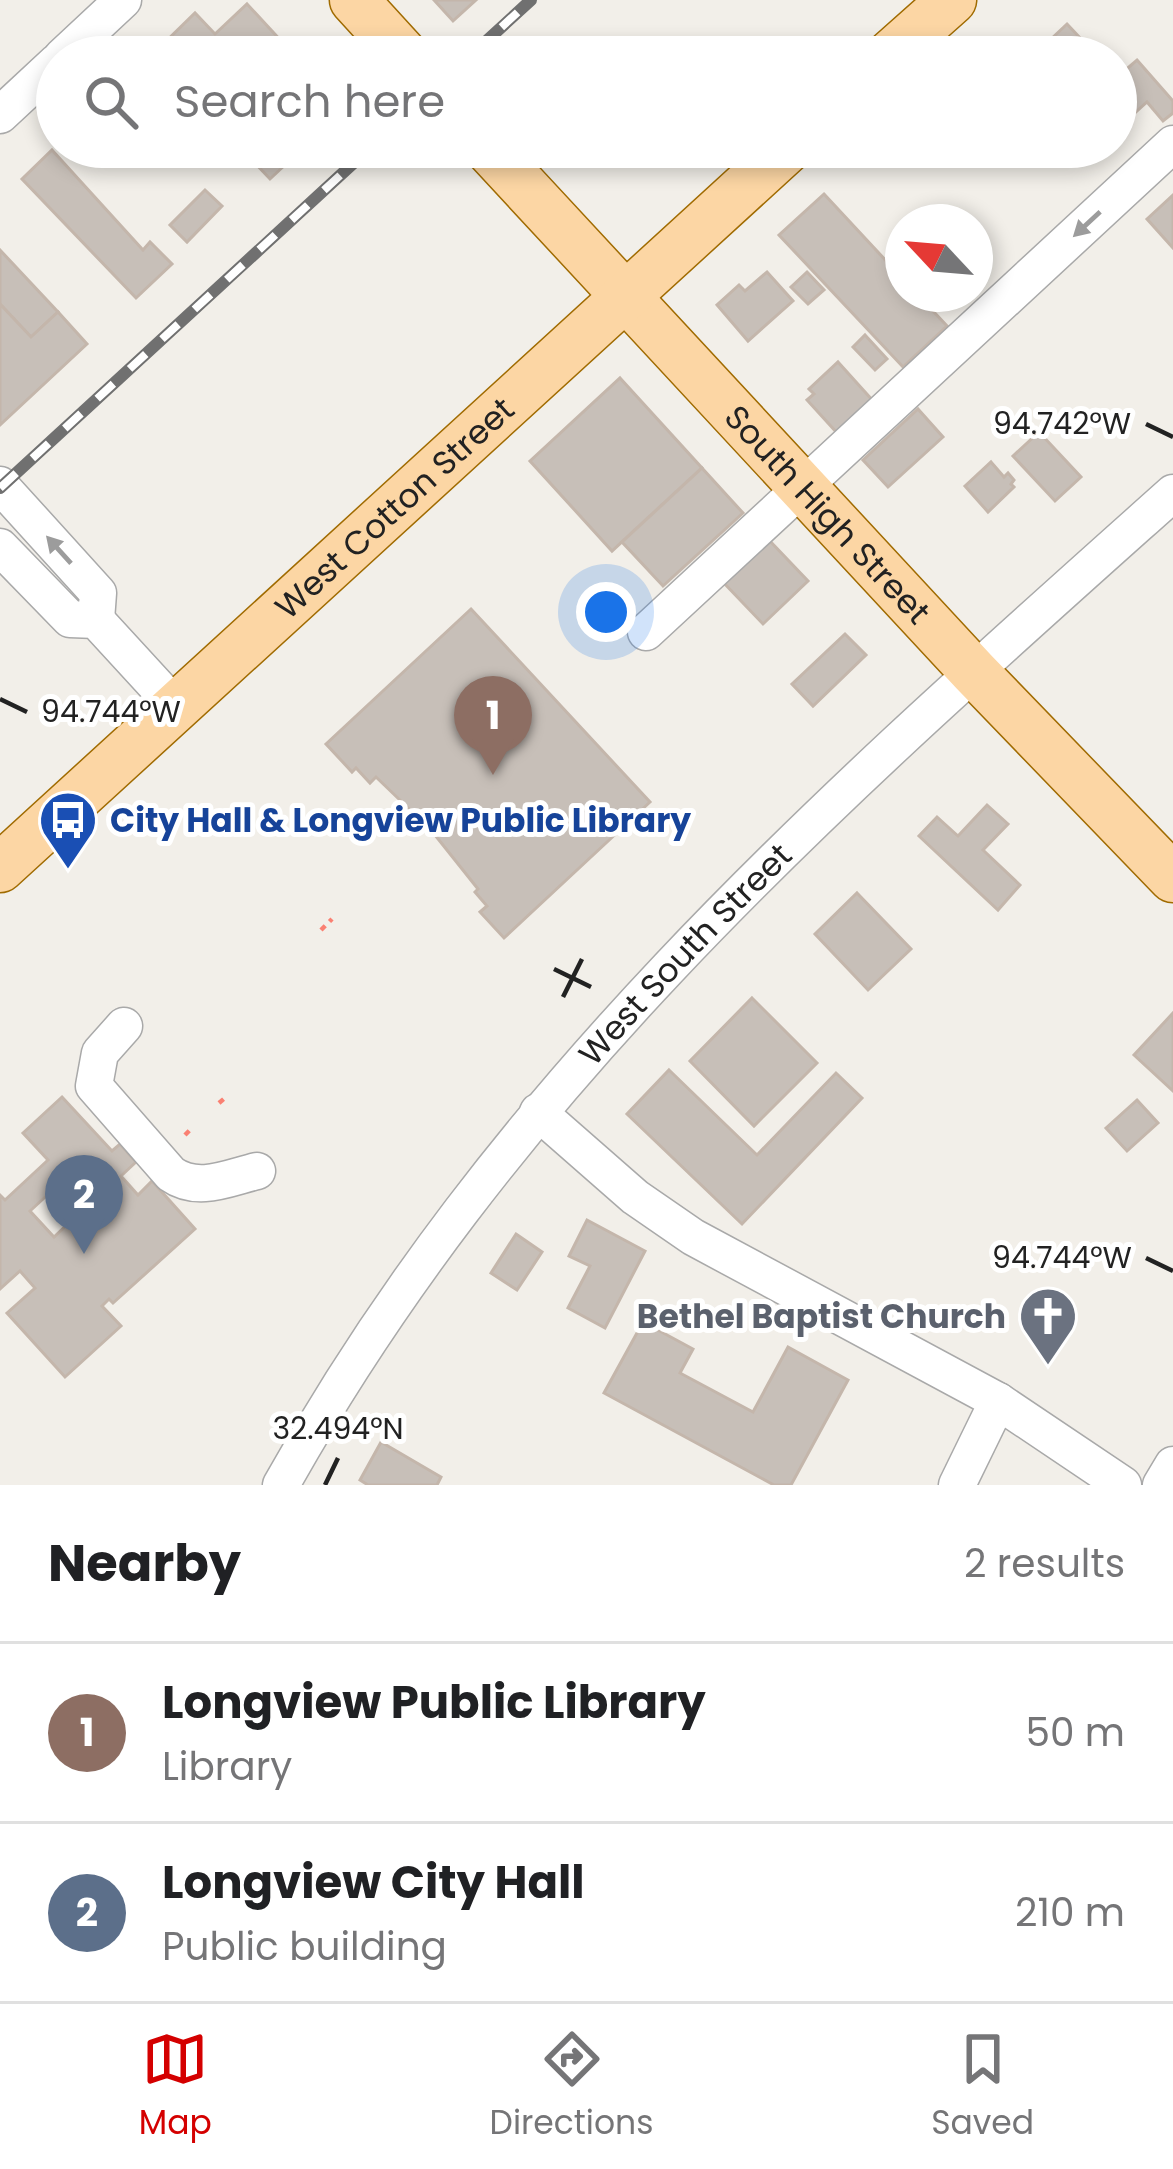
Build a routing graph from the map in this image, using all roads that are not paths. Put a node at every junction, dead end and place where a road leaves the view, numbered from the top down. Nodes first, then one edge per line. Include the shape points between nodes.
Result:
1 (124, 0) edge
2 (354, 0) edge
3 (952, 0) edge
4 (85, 36) edge
5 (387, 36) edge
6 (912, 36) edge
7 (36, 81) edge
8 (0, 115) edge
9 (1173, 144) edge
10 (506, 168) edge
11 (766, 168) edge
12 (623, 297) junction
13 (1, 486) edge
14 (803, 488) junction
15 (1173, 493) edge
16 (0, 547) edge
17 (96, 620) junction
18 (646, 632) dead end
19 (974, 672) junction
20 (175, 706) junction
21 (0, 868) edge
22 (1173, 878) edge
23 (124, 1026) dead end
24 (538, 1112) junction
25 (257, 1171) dead end
26 (998, 1401) junction
27 (1173, 1465) edge
28 (297, 1479) edge
29 (957, 1485) edge
30 (1123, 1485) edge
31 (1161, 1485) edge

1 - 4 street
2 - 5 main road
3 - 6 main road
7 - 8 street
9 -> 14 street
10 - 12 main road, South High Street
11 - 12 main road, West Cotton Street
12 - 14 main road, South High Street
12 - 20 main road, West Cotton Street
17 -> 13 street via 98,593
14 - 18 street
14 - 19 main road, South High Street
15 - 19 street, West South Street
16 - 17 street via 70,619
17 - 20 street
19 - 22 main road, South High Street
19 - 24 street, West South Street via 725,908
20 - 21 main road, West Cotton Street
23 - 25 street via 100,1053 94,1085 171,1174 202,1185
24 - 26 street via 693,1237
24 - 28 street, West South Street via 425,1257
26 - 29 street
26 - 30 street
27 - 31 street

